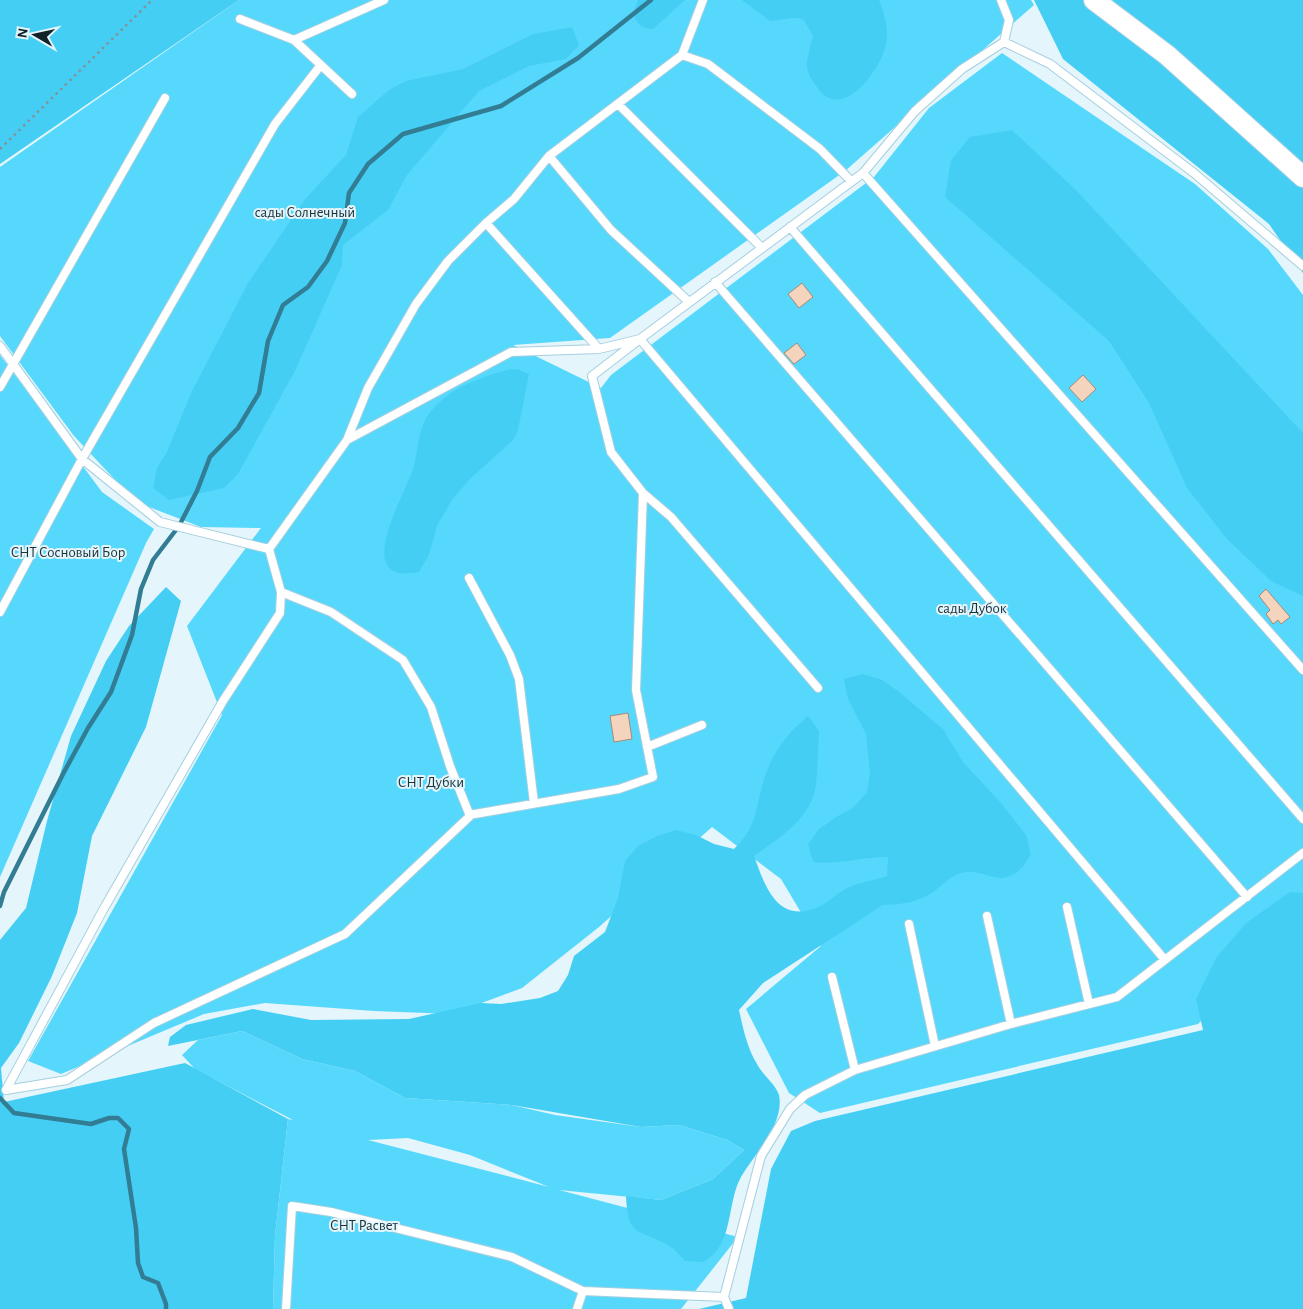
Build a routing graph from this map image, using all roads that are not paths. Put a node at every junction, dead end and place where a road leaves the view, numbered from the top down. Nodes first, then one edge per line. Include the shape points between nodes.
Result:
1 (384, 0) edge
2 (703, 0) edge
3 (1001, 0) edge
4 (1094, 0) edge
5 (240, 18) dead end
6 (294, 40) junction
7 (1004, 42) junction
8 (682, 55) junction
9 (320, 66) junction
10 (352, 94) dead end
11 (165, 98) dead end
12 (618, 104) junction
13 (549, 156) junction
14 (862, 173) junction
15 (1303, 177) edge
16 (851, 182) junction
17 (486, 223) junction
18 (790, 227) junction
19 (762, 248) junction
20 (1303, 266) edge
21 (715, 282) junction
22 (689, 302) junction
23 (640, 339) junction
24 (0, 346) edge
25 (599, 349) junction
26 (14, 362) junction
27 (0, 387) edge
28 (347, 440) junction
29 (82, 458) junction
30 (643, 493) junction
31 (270, 549) junction
32 (469, 578) dead end
33 (281, 592) junction
34 (0, 612) edge
35 (1303, 670) edge
36 (818, 688) dead end
37 (702, 726) dead end
38 (648, 747) junction
39 (534, 803) junction
40 (469, 815) junction
41 (1303, 819) edge
42 (1303, 853) edge
43 (1247, 897) junction
44 (1067, 907) dead end
45 (987, 916) dead end
46 (909, 924) dead end
47 (1165, 960) junction
48 (832, 977) dead end
49 (1090, 1004) junction
50 (1011, 1024) junction
51 (936, 1046) junction
52 (856, 1070) junction
53 (583, 1291) junction
54 (724, 1296) junction
55 (286, 1309) edge
56 (576, 1309) edge
57 (728, 1309) edge

1 - 6 lane
2 - 8 lane
3 - 7 lane via 1009,20
4 - 15 street via 1167,55
5 - 6 lane
6 - 9 lane
7 - 14 lane via 962,69 915,111
7 - 20 lane via 1050,64 1194,173
8 - 12 lane
8 - 16 lane via 708,64 820,149
9 - 10 lane
9 - 29 lane via 275,124
11 - 26 lane
12 - 13 lane
12 - 19 lane
13 - 17 lane via 514,199
13 - 22 lane via 611,230
14 - 16 lane
14 - 35 lane
16 - 18 lane
17 - 25 lane
17 - 28 lane via 448,261 416,304 368,388
18 - 19 lane
18 - 41 lane
19 - 21 lane
21 - 22 lane
21 - 43 lane
22 - 23 lane
23 - 25 lane
23 - 30 lane via 592,376 610,452
23 - 47 lane
24 - 26 lane
25 - 28 lane via 511,352
26 - 27 lane
26 - 29 lane
28 - 31 lane
29 - 31 lane via 160,522
29 - 34 lane
30 - 36 lane via 671,517
30 - 38 lane via 636,690
31 - 33 lane
32 - 39 lane via 510,655 519,679
33 - 40 lane via 331,612 403,660 431,707
33 - 40 lane via 280,613 223,701 103,910 6,1090 67,1080 154,1023 344,934
37 - 38 lane
38 - 39 lane via 653,777 619,789
39 - 40 lane
42 - 43 lane
43 - 47 lane
44 - 49 lane
45 - 50 lane
46 - 51 lane
47 - 49 lane via 1117,997
48 - 52 lane
49 - 50 lane
50 - 51 lane
51 - 52 lane
52 - 54 lane via 805,1095 790,1109 761,1156
53 - 54 lane
53 - 55 lane via 512,1257 331,1212 292,1206
53 - 56 lane
54 - 57 lane

